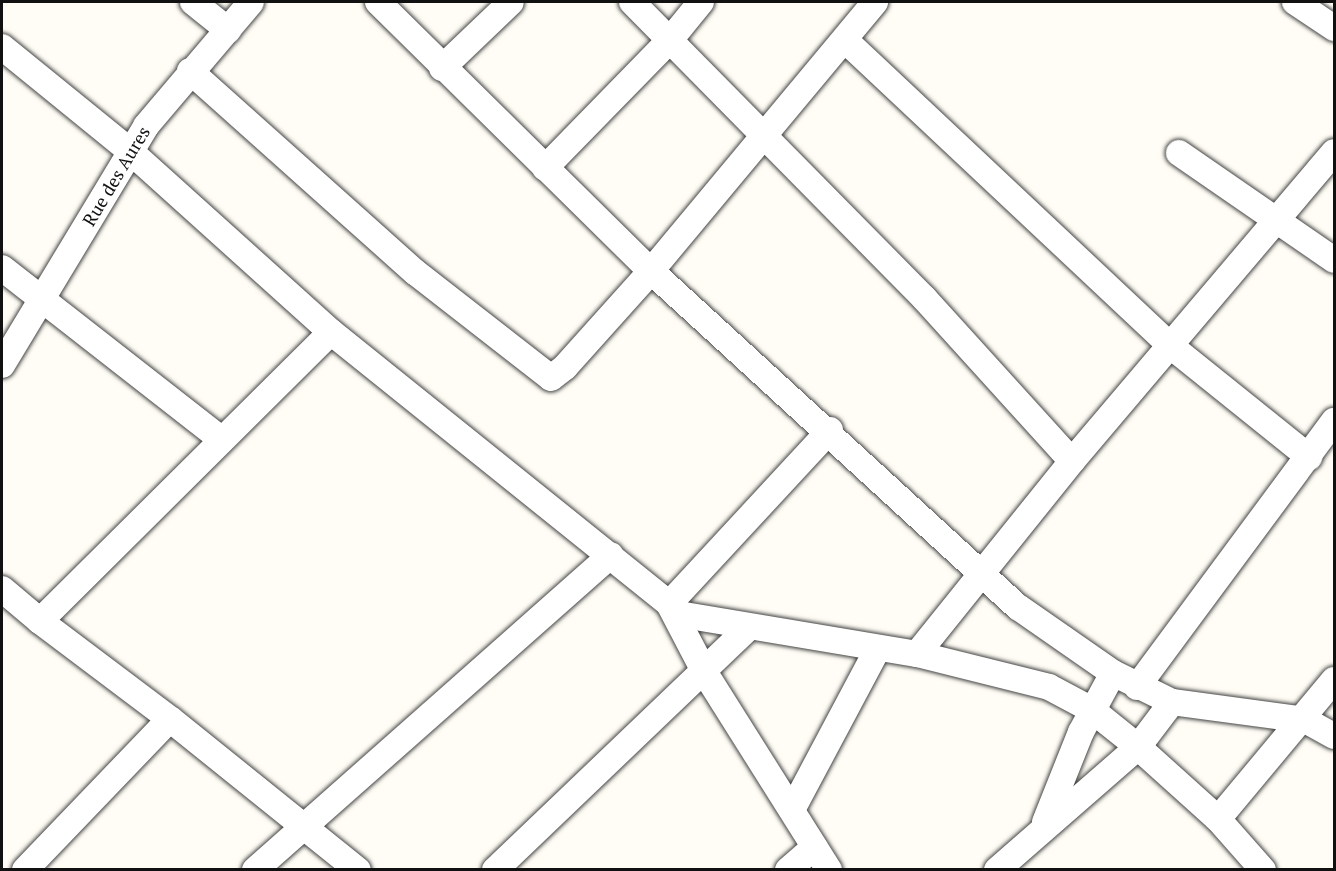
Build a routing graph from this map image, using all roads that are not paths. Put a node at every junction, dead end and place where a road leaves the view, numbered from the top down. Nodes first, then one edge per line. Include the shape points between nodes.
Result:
1 (193, 2) edge
2 (251, 2) edge
3 (378, 2) edge
4 (512, 2) edge
5 (632, 2) edge
6 (701, 2) edge
7 (875, 2) edge
8 (1295, 2) edge
9 (1335, 28) edge
10 (228, 30) junction
11 (670, 40) junction
12 (845, 40) junction
13 (2, 47) edge
14 (442, 68) junction
15 (190, 71) junction
16 (763, 138) junction
17 (131, 152) junction
18 (1335, 152) edge
19 (1179, 153) dead end
20 (545, 168) junction
21 (1278, 218) junction
22 (1335, 260) edge
23 (2, 268) edge
24 (651, 271) junction
25 (40, 300) junction
26 (331, 332) junction
27 (1172, 347) junction
28 (2, 365) edge
29 (1335, 421) edge
30 (830, 430) junction
31 (222, 440) junction
32 (1309, 457) junction
33 (1072, 461) junction
34 (611, 555) junction
35 (979, 575) junction
36 (2, 590) edge
37 (674, 609) junction
38 (40, 621) junction
39 (748, 628) junction
40 (878, 648) junction
41 (917, 654) junction
42 (705, 673) junction
43 (1113, 673) junction
44 (1335, 680) edge
45 (1137, 687) junction
46 (1172, 702) junction
47 (1092, 710) junction
48 (170, 719) junction
49 (1305, 720) junction
50 (1335, 736) edge
51 (1138, 747) junction
52 (792, 810) junction
53 (1218, 819) junction
54 (302, 824) junction
55 (1044, 825) junction
56 (814, 847) junction
57 (1002, 868) edge
58 (25, 870) edge
59 (255, 870) edge
60 (358, 870) edge
61 (495, 870) edge
62 (788, 870) edge
63 (829, 870) edge
64 (1263, 870) edge

1 - 10 street
2 - 10 street, Rue des Aures
3 - 14 street
4 - 14 street
5 - 11 street
6 - 11 street
7 - 12 street
8 - 9 street
10 - 15 street, Rue des Aures
11 - 16 street
11 - 20 street
12 - 16 street
12 - 27 street
13 - 17 street
14 - 20 street
15 - 17 street, Rue des Aures
15 - 24 street via 416,272 551,378 566,368
16 - 24 street
16 - 33 street via 924,298
17 - 25 street, Rue des Aures
17 - 26 street
18 - 21 street
19 - 21 street
20 - 24 street
21 - 22 street
21 - 27 street
23 - 25 street
24 - 30 street
25 - 28 street, Rue des Aures
25 - 31 street
26 - 31 street
26 - 34 street
27 - 32 street
27 - 33 street
29 - 32 street
30 - 35 street
30 - 37 street
31 - 38 street
32 - 45 street
33 - 35 street
34 - 37 street
34 - 54 street
35 - 41 street
35 - 43 street
36 - 38 street
37 - 39 street
37 - 42 street
38 - 48 street
39 - 40 street
39 - 42 street
40 - 41 street
40 - 52 street
41 - 47 street via 1029,680
42 - 52 street
42 - 61 street
43 - 45 street
43 - 47 street
44 - 49 street
45 - 46 street
46 - 49 street
46 - 51 street
47 - 51 street
47 - 55 street
48 - 54 street
48 - 58 street
49 - 50 street
49 - 53 street
51 - 53 street
51 - 55 street
52 - 56 street
53 - 64 street
54 - 59 street
54 - 60 street
55 - 57 street
56 - 62 street
56 - 63 street

